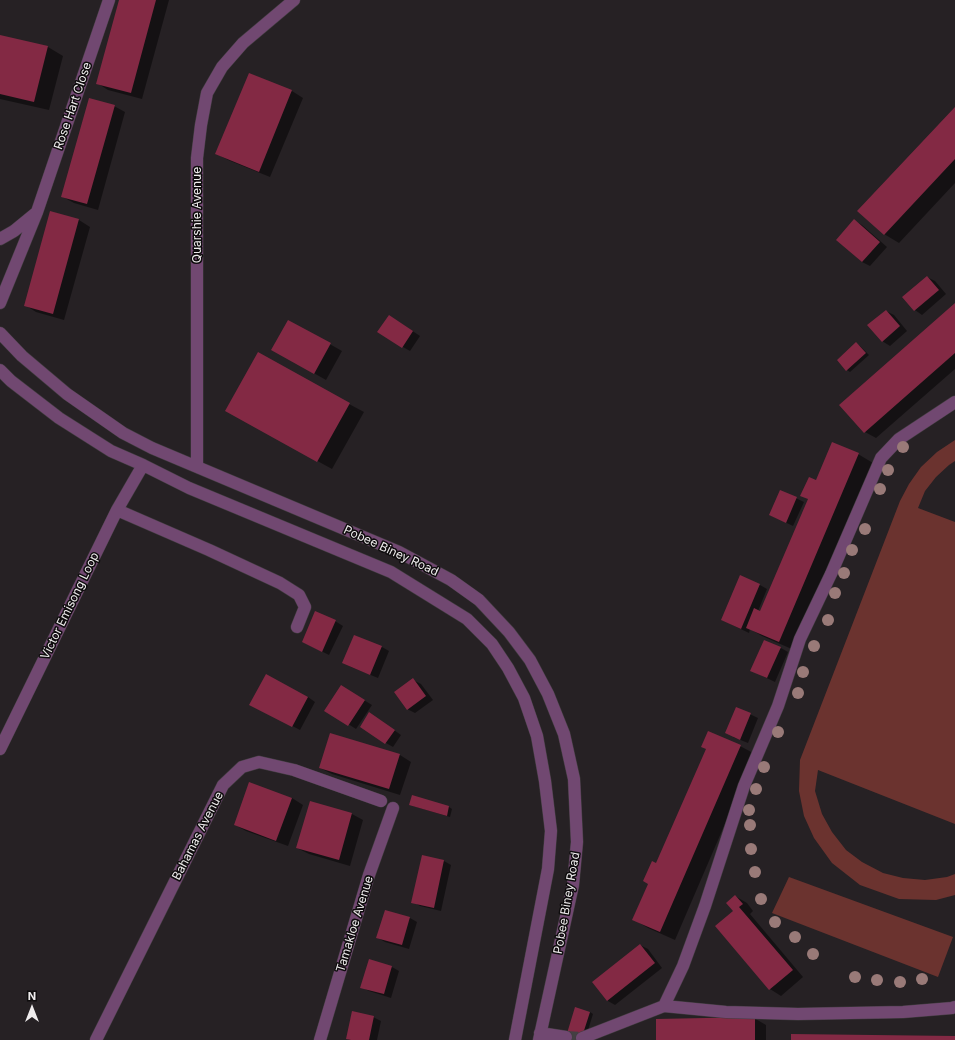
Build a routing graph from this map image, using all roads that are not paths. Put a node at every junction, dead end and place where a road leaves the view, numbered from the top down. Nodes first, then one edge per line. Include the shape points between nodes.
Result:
1 (109, 0) edge
2 (294, 0) edge
3 (37, 212) junction
4 (0, 239) edge
5 (0, 303) edge
6 (0, 333) edge
7 (0, 370) edge
8 (955, 402) edge
9 (143, 465) junction
10 (196, 467) junction
11 (117, 510) junction
12 (297, 627) dead end
13 (0, 749) edge
14 (381, 801) dead end
15 (393, 808) dead end
16 (664, 1006) junction
17 (955, 1007) edge
18 (540, 1036) edge
19 (566, 1037) dead end
20 (582, 1038) dead end
21 (96, 1040) edge
22 (320, 1040) edge
23 (515, 1040) edge

1 - 3 street, Rose Hart Close
2 - 10 street, Quarshie Avenue via 243,43 222,67 207,93 197,158
3 - 4 street
3 - 5 street, Rose Hart Close
6 - 10 street, Pobee Biney Road via 22,356 67,394 123,433
7 - 9 street, Pobee Biney Road via 59,418 111,451
8 - 16 street via 898,439 881,458 800,639 778,706 744,786 683,966
9 - 11 street, Victor Emisong Loop
9 - 23 street, Pobee Biney Road via 189,488 391,572 467,618 492,644 508,668 524,698 537,736 551,831 548,869
10 - 18 street, Pobee Biney Road via 399,552 451,580 479,600 509,632 530,660 548,694 564,734 574,779 577,842 572,885
11 - 12 street via 223,556 280,583 299,595 305,608
11 - 13 street, Victor Emisong Loop
14 - 21 street, Bahamas Avenue via 294,770 259,762 242,767 224,785
15 - 22 street, Tamakloe Avenue via 369,875
16 - 17 street via 726,1012 798,1014 903,1012
16 - 20 street
18 - 19 street

